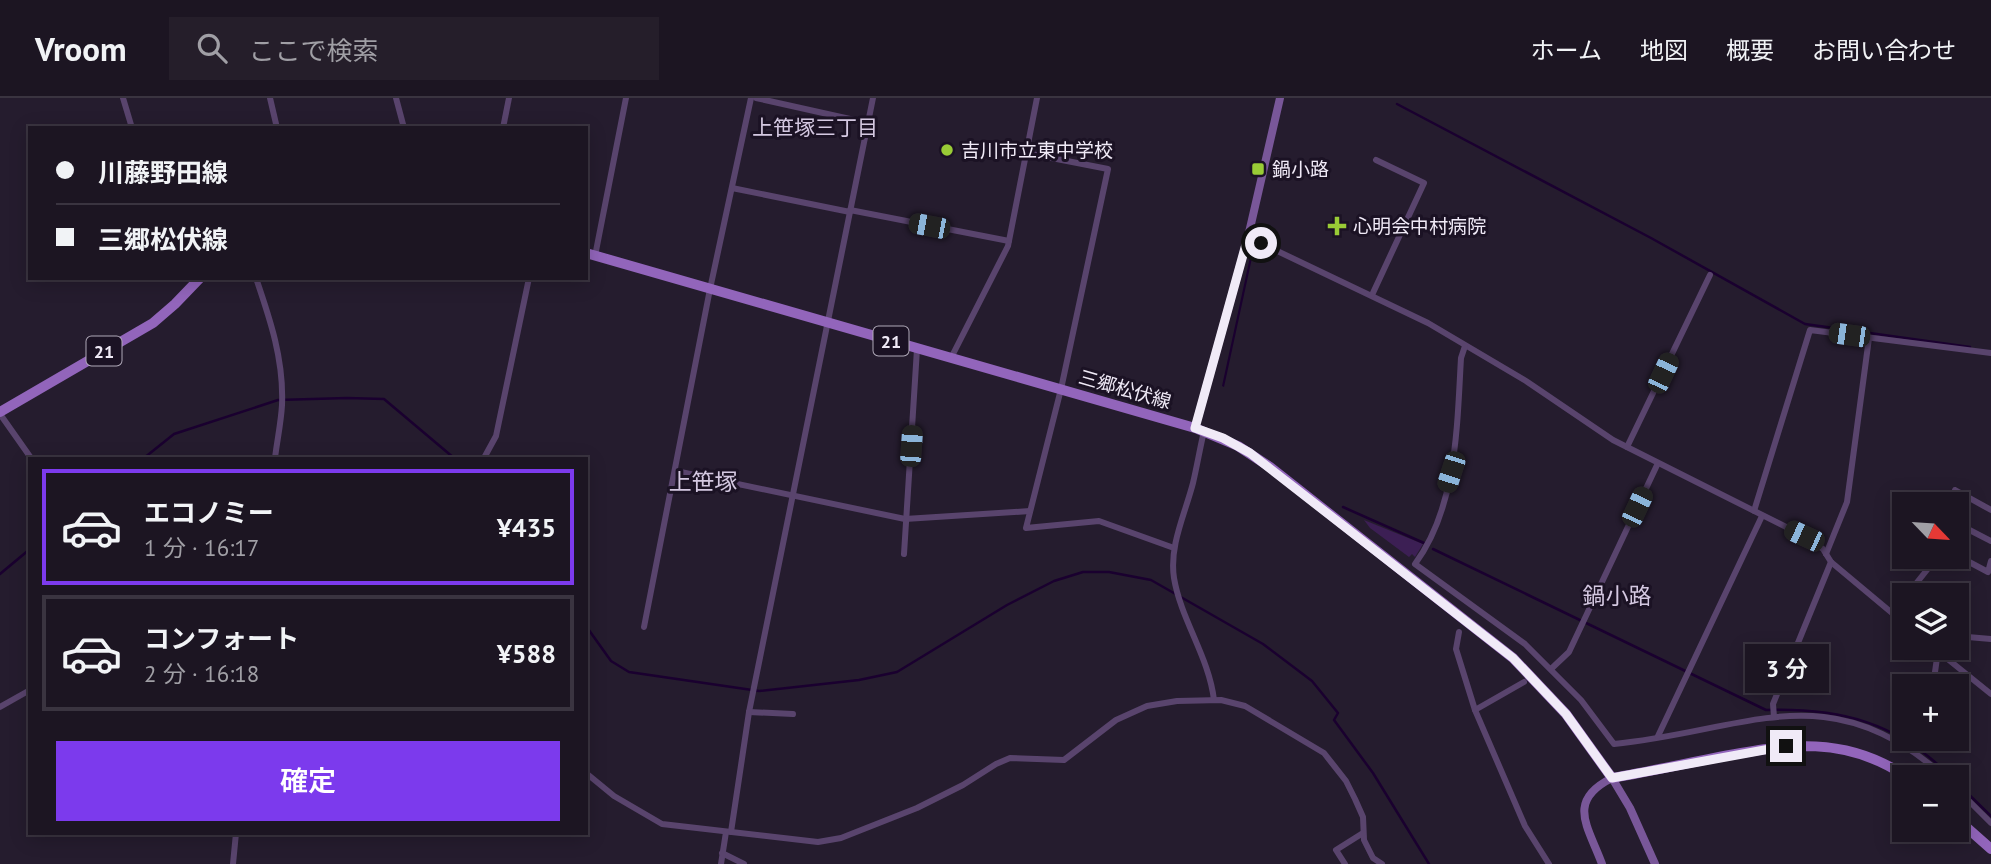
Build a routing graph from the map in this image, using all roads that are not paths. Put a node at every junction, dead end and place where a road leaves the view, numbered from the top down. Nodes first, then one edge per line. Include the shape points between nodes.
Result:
1 (123, 98) edge
2 (270, 98) edge
3 (396, 98) edge
4 (509, 98) edge
5 (626, 98) edge
6 (753, 98) edge
7 (873, 98) edge
8 (1037, 98) edge
9 (1280, 98) edge
10 (867, 123) junction
11 (131, 126) edge
12 (277, 126) edge
13 (403, 126) edge
14 (503, 126) edge
15 (1026, 153) junction
16 (1376, 160) dead end
17 (732, 188) junction
18 (850, 211) junction
19 (1248, 237) junction
20 (1009, 241) junction
21 (591, 255) edge
22 (1710, 275) dead end
23 (198, 280) edge
24 (257, 280) edge
25 (529, 280) edge
26 (710, 289) junction
27 (1372, 295) junction
28 (828, 323) junction
29 (1869, 338) junction
30 (1465, 346) junction
31 (917, 349) junction
32 (1991, 354) edge
33 (951, 358) junction
34 (1061, 389) junction
35 (0, 413) edge
36 (1200, 429) junction
37 (1627, 447) junction
38 (30, 457) edge
39 (275, 457) edge
40 (485, 457) edge
41 (1658, 463) junction
42 (676, 471) junction
43 (793, 497) junction
44 (1969, 498) edge
45 (1991, 510) edge
46 (1030, 511) junction
47 (1754, 511) junction
48 (1762, 516) junction
49 (905, 519) junction
50 (1969, 530) edge
51 (1991, 541) edge
52 (1174, 548) junction
53 (904, 554) dead end
54 (1826, 554) junction
55 (1991, 561) edge
56 (1831, 562) junction
57 (1969, 562) edge
58 (1928, 569) edge
59 (1916, 583) edge
60 (1892, 612) edge
61 (644, 627) dead end
62 (1459, 632) dead end
63 (1969, 637) edge
64 (1991, 639) edge
65 (1949, 660) edge
66 (1550, 667) junction
67 (1541, 671) dead end
68 (1524, 682) dead end
69 (28, 691) edge
70 (1991, 694) edge
71 (1214, 700) junction
72 (0, 707) edge
73 (1475, 710) junction
74 (750, 712) junction
75 (793, 714) dead end
76 (1774, 717) junction
77 (1658, 736) junction
78 (1931, 765) edge
79 (1892, 769) edge
80 (588, 775) edge
81 (1612, 778) junction
82 (1969, 801) edge
83 (1991, 823) edge
84 (1969, 830) edge
85 (728, 832) junction
86 (1363, 833) junction
87 (236, 835) edge
88 (1991, 849) edge
89 (722, 853) junction
90 (233, 864) edge
91 (721, 864) edge
92 (744, 864) edge
93 (1345, 864) edge
94 (1382, 864) edge
95 (1549, 864) edge
96 (1602, 864) edge
97 (1655, 864) edge

1 - 11 street
2 - 12 street
3 - 13 street
4 - 14 street
5 - 21 street
6 - 10 street
6 - 17 street
7 - 10 street
8 - 15 street
9 - 19 main road
10 - 18 street
15 - 20 street
15 - 34 street via 1108,169
16 - 27 street via 1424,183
17 - 18 street
17 - 26 street
18 - 20 street
18 - 28 street
19 - 27 street
19 - 36 main road
20 - 33 street
21 - 26 main road, 三郷松伏線 / 21
22 - 37 street
23 - 35 main road, 21 via 153,323
24 - 39 street via 279,355 282,404
25 - 40 street via 496,436
26 - 28 main road, 三郷松伏線 / 21
26 - 42 street
27 - 30 street
28 - 31 main road, 三郷松伏線 / 21
28 - 43 street
29 - 32 street
29 - 47 street via 1810,330
29 - 54 street via 1847,502
30 - 37 street
30 - 66 street via 1451,472 1431,539 1415,564 1480,609
31 - 33 main road, 三郷松伏線 / 21
31 - 49 street
33 - 34 main road, 三郷松伏線 / 21
34 - 36 main road, 三郷松伏線 / 21
34 - 46 street
35 - 38 street
36 - 52 street via 1193,482
36 - 81 main road, 三郷松伏線 / 21 via 1270,467 1513,658 1566,714
37 - 41 street
41 - 47 street
41 - 66 street via 1569,652
42 - 43 street
42 - 61 street
43 - 49 street
43 - 74 street
44 - 45 street
46 - 49 street
46 - 52 street via 1026,528 1099,521
47 - 48 street
48 - 54 street via 1804,536
48 - 77 street
49 - 53 street
50 - 51 street
52 - 71 street via 1175,581 1208,667
54 - 56 street
55 - 57 street via 1988,572
56 - 60 street
56 - 76 street via 1773,704
58 - 59 street
62 - 73 street via 1456,649
63 - 64 street
65 - 70 street
66 - 67 street
66 - 77 street via 1614,744
68 - 73 street
69 - 72 street
71 - 85 street via 1147,706 1116,720 1064,760 1010,758 917,808 829,841 800,842
71 - 86 street via 1245,706 1324,753 1355,799 1363,817
73 - 95 street via 1522,819
74 - 75 street
74 - 85 street
76 - 77 street
76 - 78 street via 1830,717 1875,729
79 - 81 main road via 1868,755 1813,745 1756,750
80 - 85 street via 662,824
81 - 96 main road via 1591,792 1584,804
81 - 97 main road
82 - 83 street
84 - 88 main road
85 - 89 street
86 - 93 street via 1336,850
86 - 94 street via 1373,858
87 - 90 street
89 - 91 street
89 - 92 street

